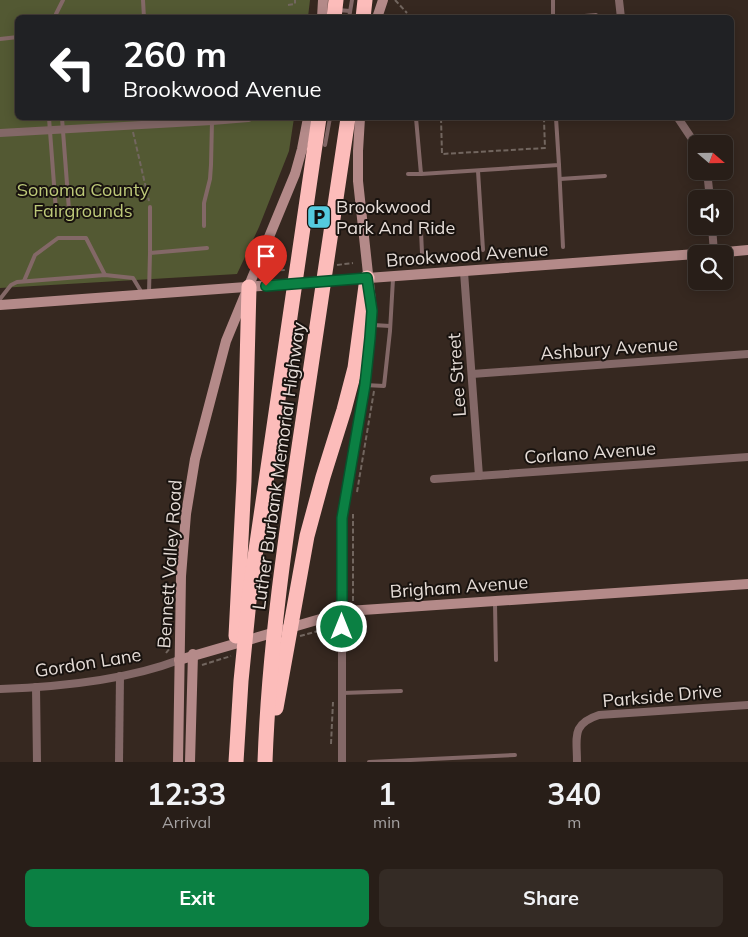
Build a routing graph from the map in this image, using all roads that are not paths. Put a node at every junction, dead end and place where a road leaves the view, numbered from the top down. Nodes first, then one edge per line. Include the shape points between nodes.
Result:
1 (62, 0) edge
2 (336, 0) edge
3 (352, 0) edge
4 (365, 0) edge
5 (383, 0) edge
6 (553, 0) edge
7 (619, 0) edge
8 (142, 1) edge
9 (325, 11) edge
10 (356, 14) edge
11 (57, 15) edge
12 (144, 15) edge
13 (378, 15) edge
14 (554, 15) edge
15 (621, 15) edge
16 (15, 37) edge
17 (0, 38) edge
18 (49, 120) edge
19 (62, 120) edge
20 (221, 120) edge
21 (308, 120) edge
22 (319, 120) edge
23 (330, 120) edge
24 (348, 120) edge
25 (360, 120) edge
26 (416, 120) edge
27 (556, 120) edge
28 (679, 120) edge
29 (212, 121) junction
30 (63, 128) junction
31 (50, 130) junction
32 (0, 132) edge
33 (690, 135) edge
34 (325, 145) dead end
35 (559, 165) junction
36 (478, 170) junction
37 (408, 174) dead end
38 (421, 174) junction
39 (604, 176) dead end
40 (560, 179) junction
41 (150, 208) road end
42 (204, 226) dead end
43 (421, 231) dead end
44 (563, 247) dead end
45 (207, 248) dead end
46 (484, 250) dead end
47 (748, 250) edge
48 (733, 251) edge
49 (150, 253) junction
50 (422, 253) dead end
51 (688, 255) edge
52 (464, 272) junction
53 (105, 275) junction
54 (393, 277) junction
55 (367, 278) junction
56 (24, 281) junction
57 (249, 288) junction
58 (146, 294) junction
59 (0, 299) edge
60 (0, 305) edge
61 (371, 325) junction
62 (390, 326) junction
63 (748, 354) edge
64 (472, 374) junction
65 (370, 385) junction
66 (748, 457) edge
67 (479, 476) junction
68 (434, 479) dead end
69 (748, 584) edge
70 (495, 601) junction
71 (342, 613) junction
72 (242, 616) junction
73 (279, 652) junction
74 (193, 654) junction
75 (178, 660) junction
76 (496, 660) dead end
77 (120, 676) junction
78 (36, 687) junction
79 (0, 689) edge
80 (401, 692) dead end
81 (342, 694) junction
82 (748, 705) edge
83 (515, 755) dead end
84 (236, 761) edge
85 (38, 762) edge
86 (119, 762) edge
87 (178, 762) edge
88 (190, 762) edge
89 (265, 762) edge
90 (272, 762) edge
91 (342, 762) edge
92 (369, 762) edge
93 (577, 762) edge

1 - 11 lane
2 - 9 highway
3 - 10 lane
4 - 10 highway
5 - 13 street
6 - 14 lane
7 - 15 street
8 - 12 lane
9 - 10 lane
16 - 17 lane
18 - 31 lane
19 - 30 lane
20 - 29 street
21 - 57 street, Bennett Valley Road via 299,162
22 - 72 highway, Luther Burbank Memorial Highway
23 - 34 lane
24 - 73 highway, Luther Burbank Memorial Highway via 277,606
25 - 55 street via 358,166
26 - 38 lane
27 - 35 lane
28 - 33 street
29 - 30 street
29 - 42 lane via 212,165 204,203
30 - 31 street
30 - 31 lane via 69,210 56,211
31 - 32 street
35 - 36 lane
35 - 40 lane
36 - 38 lane
36 - 46 lane
37 - 38 lane
39 - 40 lane
40 - 44 lane
41 - 49 lane
43 - 50 lane
45 - 49 lane
47 - 48 street
49 - 58 lane
51 - 52 street, Brookwood Avenue
52 - 54 street, Brookwood Avenue
52 - 64 street, Lee Street
53 - 56 lane
53 - 56 lane via 86,238 58,238 35,254
53 - 58 lane via 133,278
54 - 55 street, Brookwood Avenue
54 - 62 lane
55 - 57 street, Brookwood Avenue
55 - 61 street
55 - 73 highway via 350,390 313,510 294,602
56 - 59 lane via 11,285
57 - 58 street, Brookwood Avenue
57 - 72 highway
57 - 75 street, Bennett Valley Road via 226,341 194,467 183,545
58 - 60 street, Brookwood Avenue
61 - 62 lane
61 - 65 street
62 - 65 lane via 384,386
63 - 64 street, Ashbury Avenue
64 - 67 street, Lee Street
65 - 71 street via 342,518
66 - 67 street, Corlano Avenue
67 - 68 street, Corlano Avenue
69 - 70 street, Brigham Avenue
70 - 71 street, Brigham Avenue
70 - 76 lane
71 - 74 street, Brigham Avenue
71 - 81 street
72 - 84 highway
73 - 89 highway, Luther Burbank Memorial Highway via 266,713
73 - 90 highway
74 - 75 street, Brigham Avenue
74 - 88 street, Bennett Valley Road
75 - 77 street, Gordon Lane
75 - 87 street, Bennett Valley Road
77 - 78 street, Gordon Lane
77 - 86 street
78 - 79 street, Gordon Lane
78 - 85 street
80 - 81 lane
81 - 91 street
82 - 93 street, Parkside Drive via 599,715 588,719 578,729
83 - 92 lane

